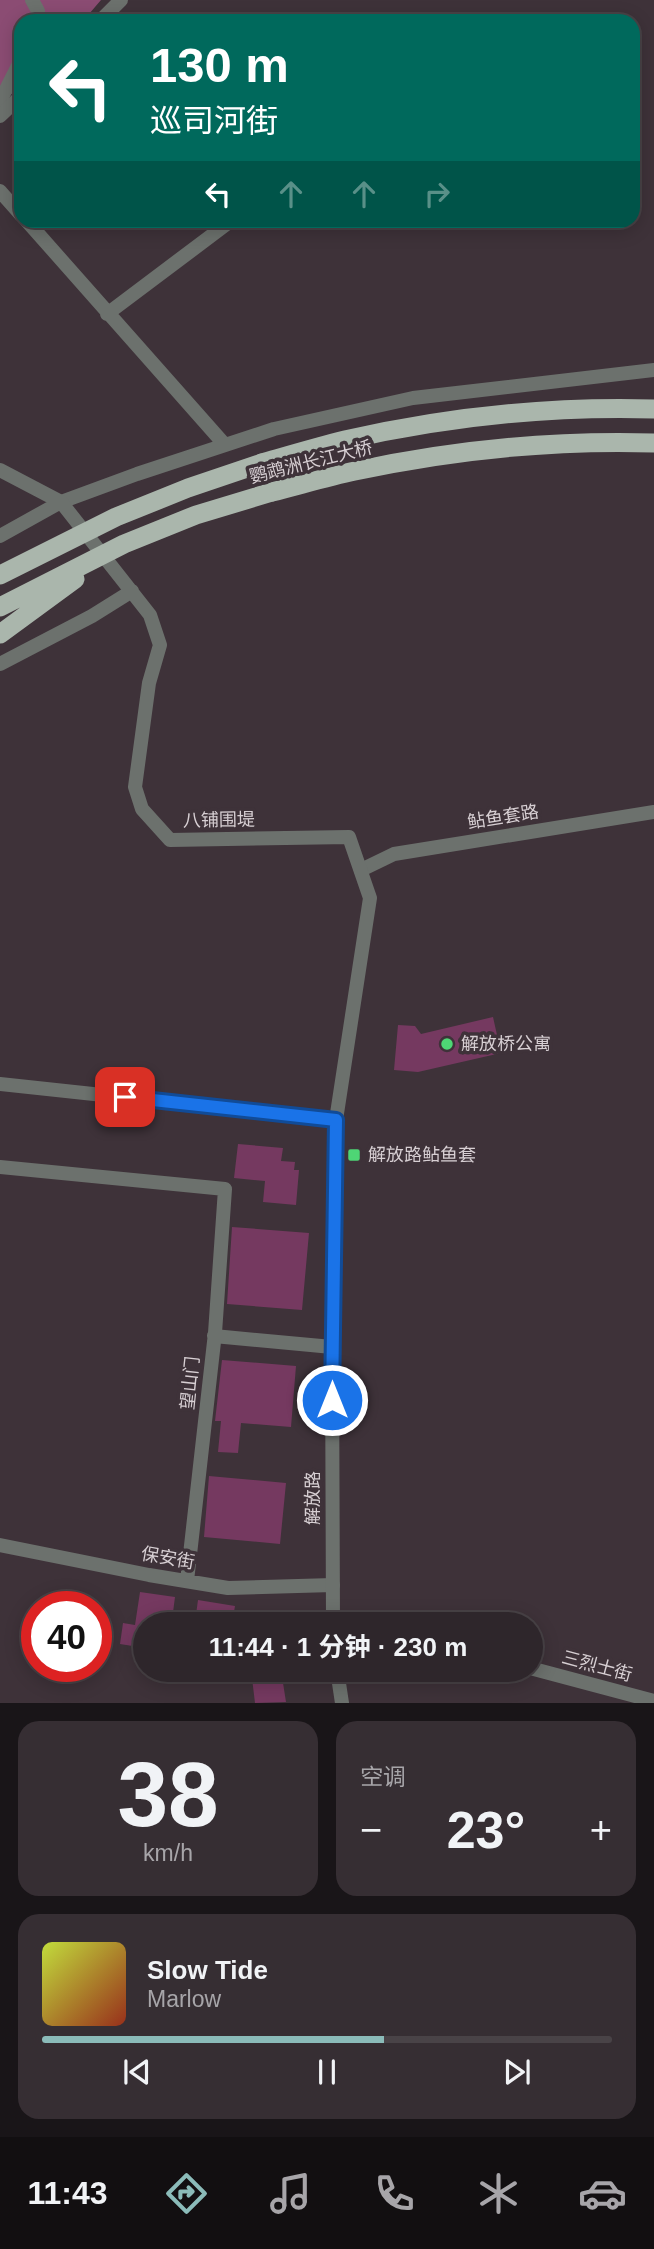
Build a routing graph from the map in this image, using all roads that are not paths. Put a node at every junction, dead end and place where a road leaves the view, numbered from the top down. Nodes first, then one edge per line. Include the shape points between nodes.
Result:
1 (121, 0) edge
2 (108, 11) edge
3 (14, 74) edge
4 (0, 101) edge
5 (14, 103) edge
6 (0, 116) edge
7 (0, 191) edge
8 (14, 207) edge
9 (33, 228) edge
10 (221, 228) edge
11 (107, 314) junction
12 (654, 370) edge
13 (654, 409) edge
14 (654, 443) edge
15 (225, 445) junction
16 (0, 470) edge
17 (61, 502) junction
18 (87, 531) junction
19 (0, 536) edge
20 (124, 544) junction
21 (0, 562) edge
22 (0, 575) edge
23 (132, 591) junction
24 (0, 607) edge
25 (0, 635) edge
26 (0, 664) edge
27 (654, 812) edge
28 (361, 870) junction
29 (0, 1084) edge
30 (336, 1120) junction
31 (0, 1167) edge
32 (214, 1336) junction
33 (332, 1347) junction
34 (0, 1545) edge
35 (187, 1581) junction
36 (332, 1585) junction
37 (333, 1612) edge
38 (543, 1671) edge
39 (339, 1682) edge
40 (654, 1701) edge
41 (342, 1703) edge

1 - 2 street
3 - 4 street
5 - 6 street
7 - 8 street
9 - 11 street
10 - 11 street
11 - 15 street
12 - 15 street via 413,398 274,429
13 - 18 highway, 鹦鹉洲长江大桥, bridge via 526,412 345,440 188,488
14 - 20 highway, 鹦鹉洲长江大桥, bridge via 531,446 355,471 196,515
15 - 17 street
16 - 17 street, 八铺围堤
17 - 19 street
17 - 23 street, 八铺围堤
18 - 21 highway, bridge
18 - 22 highway, 鹦鹉洲长江大桥, bridge
20 - 24 highway, 鹦鹉洲长江大桥, bridge
20 - 25 highway, bridge
23 - 26 street
23 - 28 street, 八铺围堤 via 150,615 160,645 149,683 135,787 142,809 158,829 170,839 349,837
27 - 28 street, 鲇鱼套路 via 394,854
28 - 30 street, 八铺围堤 via 370,898
29 - 30 street
30 - 33 street, 解放路
31 - 32 street, 望山门 via 225,1189
32 - 33 street
32 - 35 street, 望山门
33 - 36 street, 解放路
34 - 35 street, 保安街
35 - 36 street, 保安街 via 228,1588
36 - 37 street, 解放路
38 - 40 street, 三烈士街
39 - 41 street

